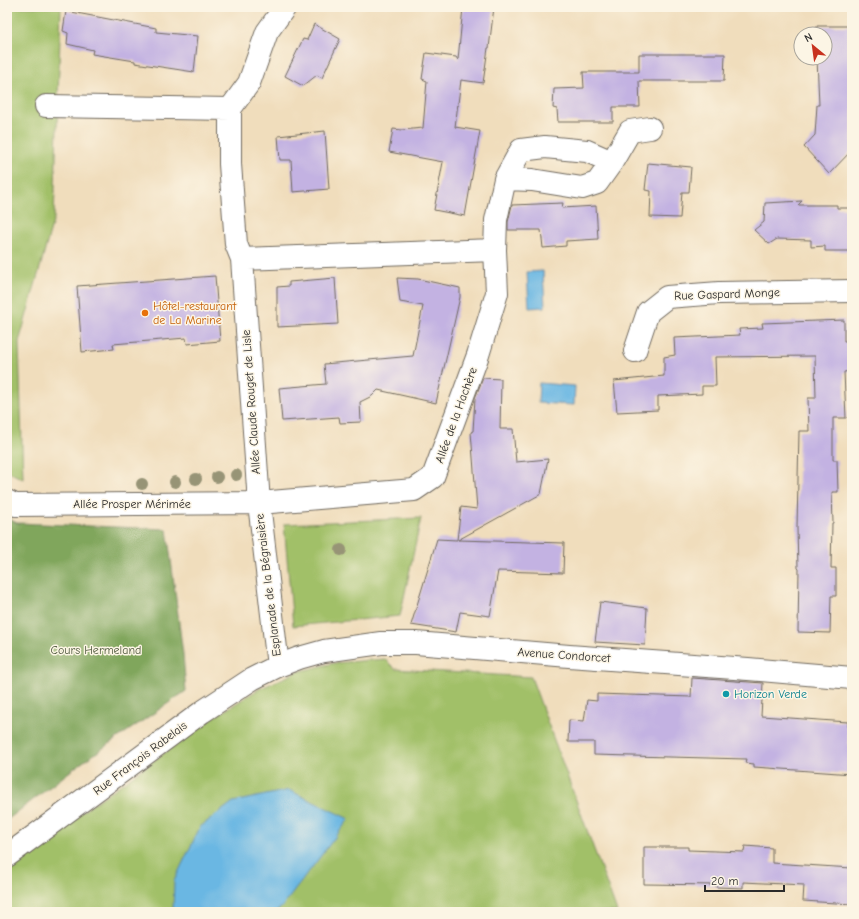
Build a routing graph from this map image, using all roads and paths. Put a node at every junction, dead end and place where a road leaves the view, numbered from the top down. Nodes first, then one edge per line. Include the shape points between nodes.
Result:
1 (284, 7) edge
2 (46, 106) dead end
3 (230, 109) junction
4 (650, 128) dead end
5 (612, 162) junction
6 (505, 178) junction
7 (495, 250) junction
8 (242, 260) junction
9 (852, 291) edge
10 (635, 351) dead end
11 (7, 501) edge
12 (258, 503) junction
13 (278, 666) junction
14 (852, 678) edge
15 (7, 856) edge

1 - 3 street via 268,32 249,83
2 - 3 street
3 - 8 street, Allée Claude Rouget de Lisle via 230,171 236,244
4 - 5 street via 630,131
5 - 6 street via 597,183 582,188
5 - 6 street, Allée de la Hachère via 587,151 545,147 521,150
6 - 7 street, Allée de la Hachère via 496,220
7 - 8 street
7 - 12 street, Allée de la Hachère via 497,293 478,355 433,477 414,490
8 - 12 street, Allée Claude Rouget de Lisle
9 - 10 street, Rue Gaspard Monge via 719,293 667,297 648,312
11 - 12 street, Allée Prosper Mérimée via 15,505
12 - 13 street, Esplanade de la Bégraisière
13 - 14 street, Avenue Condorcet via 324,651 381,643 416,643
13 - 15 street, Rue François Rabelais via 252,679 202,712

